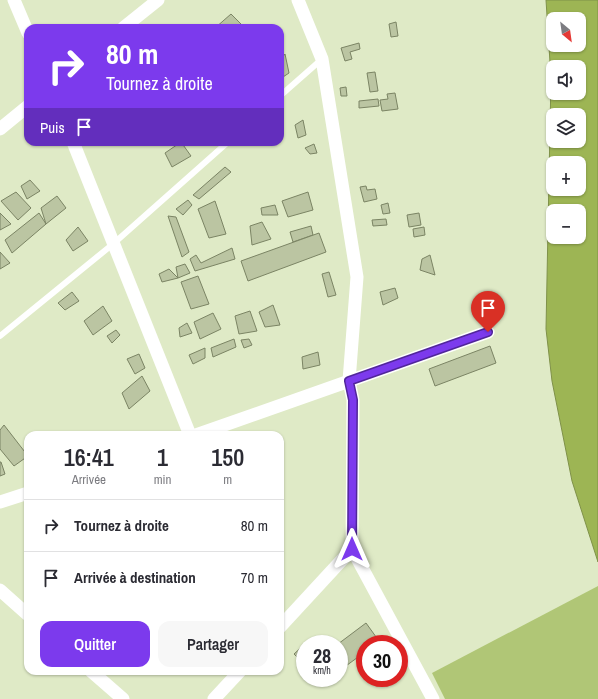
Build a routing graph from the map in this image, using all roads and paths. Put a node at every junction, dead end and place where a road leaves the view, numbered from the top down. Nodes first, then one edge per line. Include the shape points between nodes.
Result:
1 (14, 0) edge
2 (158, 0) edge
3 (298, 0) edge
4 (24, 24) edge
5 (128, 24) edge
6 (322, 59) junction
7 (284, 92) edge
8 (24, 109) edge
9 (0, 129) edge
10 (75, 146) edge
11 (223, 146) edge
12 (113, 244) junction
13 (488, 332) dead end
14 (0, 336) edge
15 (349, 381) junction
16 (188, 431) edge
17 (207, 431) edge
18 (24, 494) edge
19 (0, 502) edge
20 (352, 549) junction
21 (0, 590) edge
22 (24, 611) edge
23 (284, 623) edge
24 (96, 675) edge
25 (236, 675) edge
26 (432, 698) edge
27 (123, 699) edge
28 (214, 699) edge

1 - 4 street
2 - 5 street
3 - 6 street
6 - 7 lane
6 - 15 street via 357,277
8 - 9 street
10 - 12 street
11 - 12 lane
12 - 14 lane
12 - 16 street
13 - 15 street
15 - 17 street
15 - 20 street via 353,400
18 - 19 street
20 - 23 street
20 - 26 street
21 - 22 street
24 - 27 street
25 - 28 street

